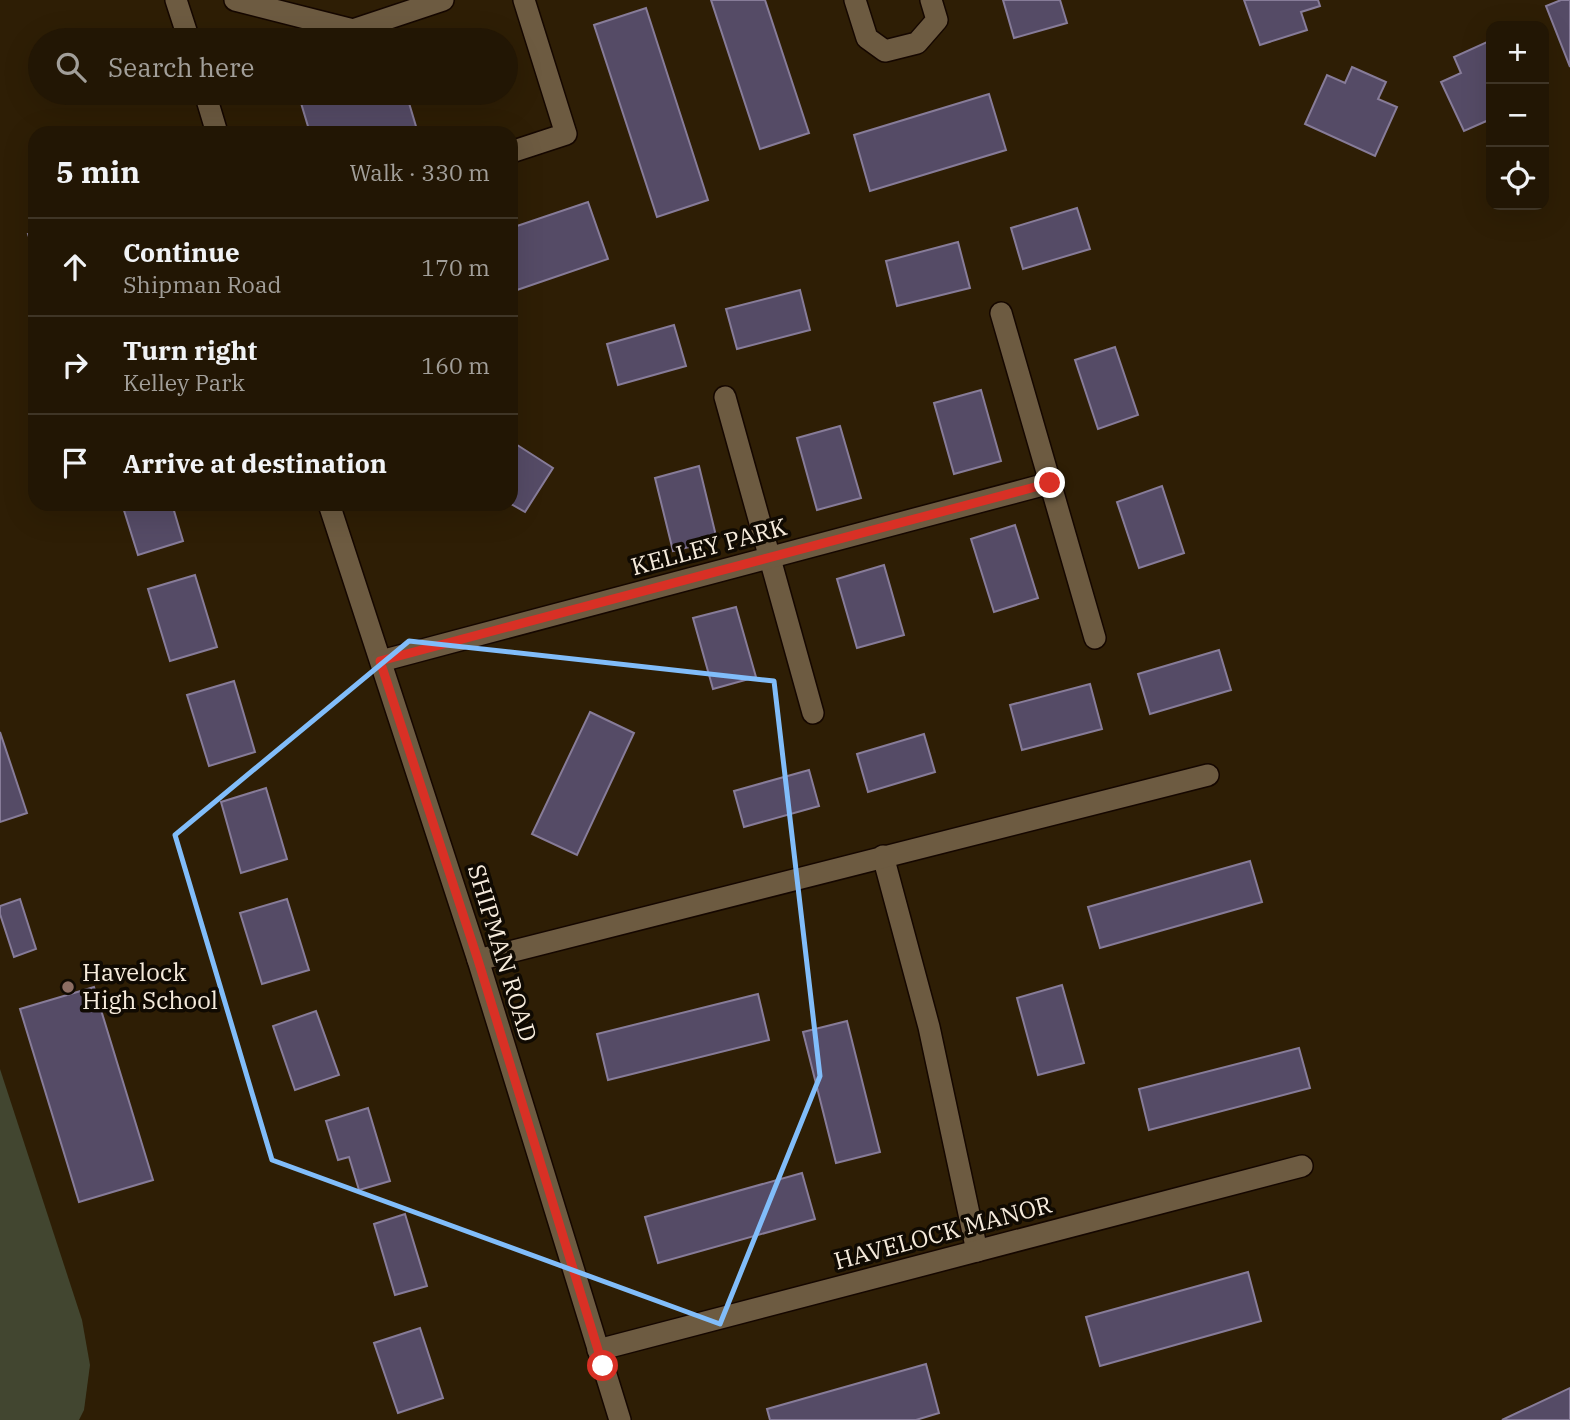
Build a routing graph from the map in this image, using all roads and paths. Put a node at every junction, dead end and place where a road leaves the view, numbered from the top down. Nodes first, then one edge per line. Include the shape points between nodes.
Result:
1 (176, 0) edge
2 (235, 0) edge
3 (443, 0) edge
4 (524, 0) edge
5 (855, 0) edge
6 (931, 0) edge
7 (185, 28) edge
8 (345, 28) edge
9 (359, 28) edge
10 (209, 105) edge
11 (215, 126) edge
12 (518, 150) edge
13 (1000, 313) dead end
14 (726, 397) dead end
15 (1050, 483) junction
16 (330, 511) edge
17 (770, 558) junction
18 (1095, 638) dead end
19 (380, 661) junction
20 (813, 713) dead end
21 (1208, 775) dead end
22 (883, 856) junction
23 (478, 960) junction
24 (1302, 1166) dead end
25 (977, 1251) junction
26 (598, 1350) junction
27 (620, 1420) edge

1 - 7 street
2 - 8 street
3 - 9 street
4 - 12 street via 566,134
5 - 6 street via 867,38 885,51 917,43 937,20
10 - 11 street
13 - 15 street
14 - 17 street
15 - 17 street, KELLEY PARK
15 - 18 street
16 - 19 street, SHIPMAN ROAD
17 - 19 street, KELLEY PARK
17 - 20 street
19 - 23 street, SHIPMAN ROAD
21 - 22 street
22 - 23 street
22 - 25 street via 929,1027
23 - 26 street, SHIPMAN ROAD
24 - 25 street, HAVELOCK MANOR
25 - 26 street, HAVELOCK MANOR
26 - 27 street, SHIPMAN ROAD

